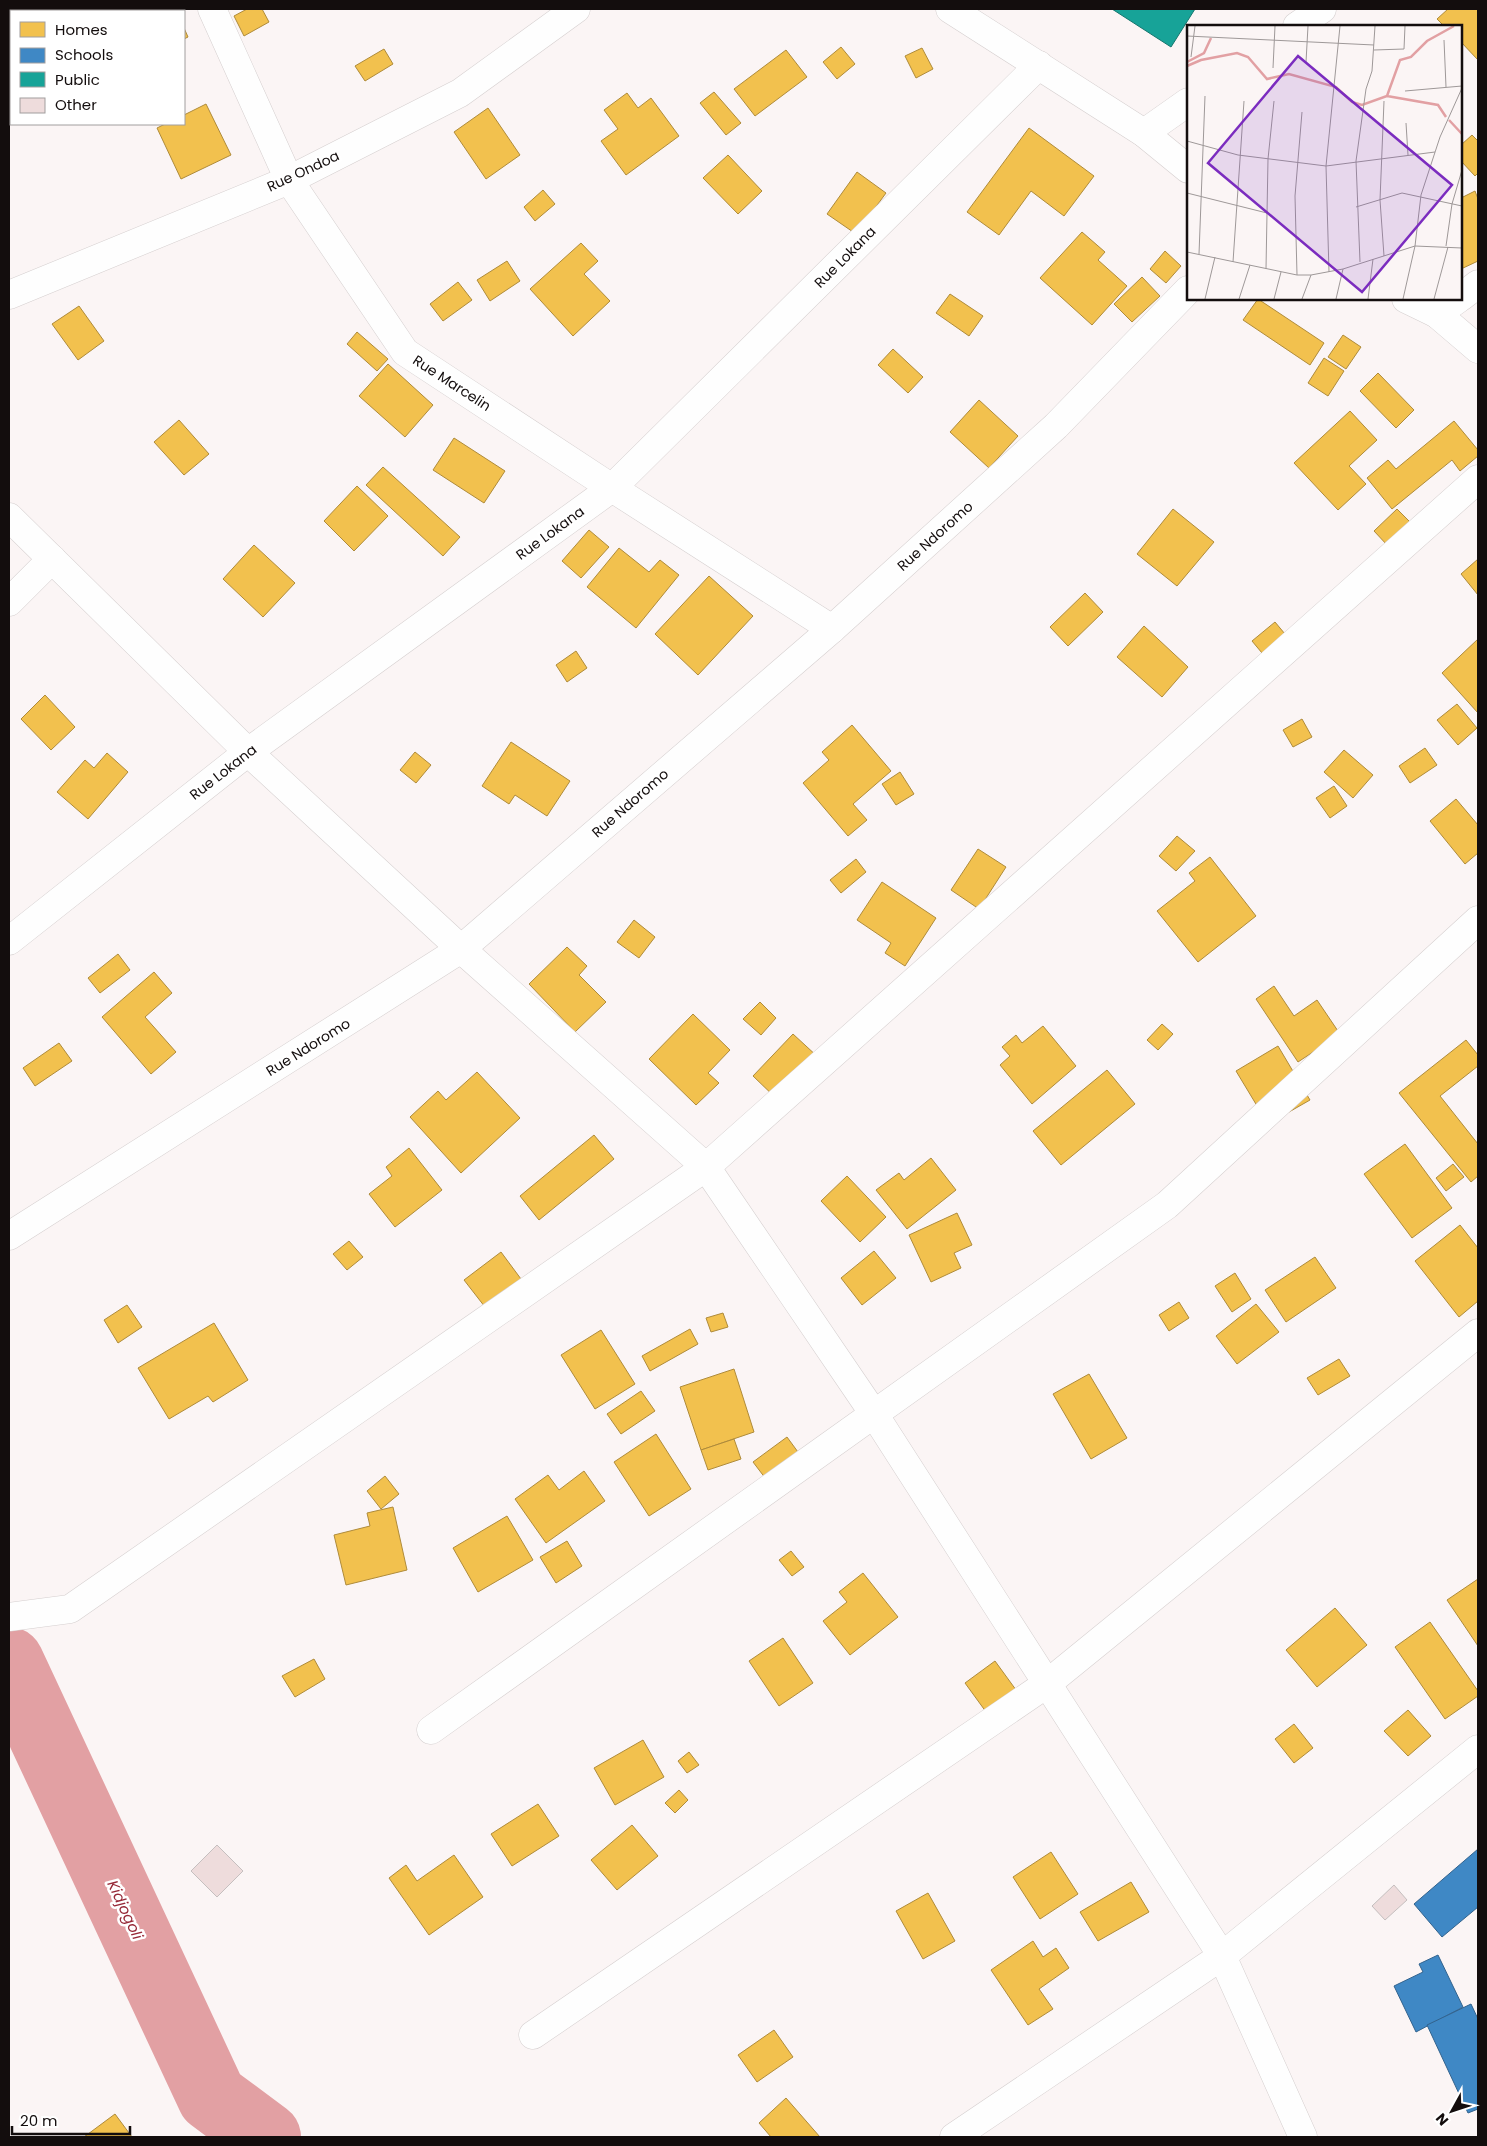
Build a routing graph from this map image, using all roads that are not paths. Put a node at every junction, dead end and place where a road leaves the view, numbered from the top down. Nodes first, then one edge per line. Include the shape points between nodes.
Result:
1 (212, 9) edge
2 (576, 9) edge
3 (950, 9) edge
4 (1322, 9) edge
5 (1298, 25) edge
6 (1039, 65) junction
7 (1187, 103) edge
8 (1144, 133) junction
9 (1187, 168) edge
10 (289, 180) junction
11 (1478, 284) edge
12 (1187, 291) edge
13 (9, 295) edge
14 (1462, 296) edge
15 (1418, 300) edge
16 (1452, 303) edge
17 (1478, 349) edge
18 (1478, 478) edge
19 (612, 488) junction
20 (9, 517) edge
21 (52, 559) junction
22 (9, 602) edge
23 (832, 629) junction
24 (248, 752) junction
25 (1478, 920) edge
26 (9, 941) edge
27 (461, 949) junction
28 (706, 1167) junction
29 (9, 1236) edge
30 (1478, 1333) edge
31 (874, 1414) junction
32 (9, 1617) edge
33 (1048, 1684) junction
34 (431, 1730) dead end
35 (1478, 1749) edge
36 (1222, 1956) junction
37 (533, 2035) dead end
38 (954, 2137) edge
39 (1304, 2137) edge

1 - 10 street, Rue Marcelin
2 - 10 street, Rue Ondoa via 460,93
3 - 6 street
4 - 5 street
6 - 8 street
6 - 19 street, Rue Lokana
7 - 8 street
8 - 9 street
10 - 13 street, Rue Ondoa
10 - 19 street, Rue Marcelin via 405,352
11 - 14 street
12 - 23 street, Rue Ndoromo via 1056,426
15 - 16 street
16 - 17 street
18 - 28 street
19 - 23 street, Rue Marcelin
19 - 24 street, Rue Lokana
20 - 21 street
21 - 22 street
21 - 24 street
23 - 27 street, Rue Ndoromo
24 - 26 street, Rue Lokana
24 - 27 street
25 - 31 street via 1167,1205
27 - 28 street
27 - 29 street, Rue Ndoromo
28 - 31 street
28 - 32 street via 70,1609
30 - 33 street
31 - 33 street
31 - 34 street
33 - 36 street
33 - 37 street
35 - 36 street
36 - 38 street
36 - 39 street

